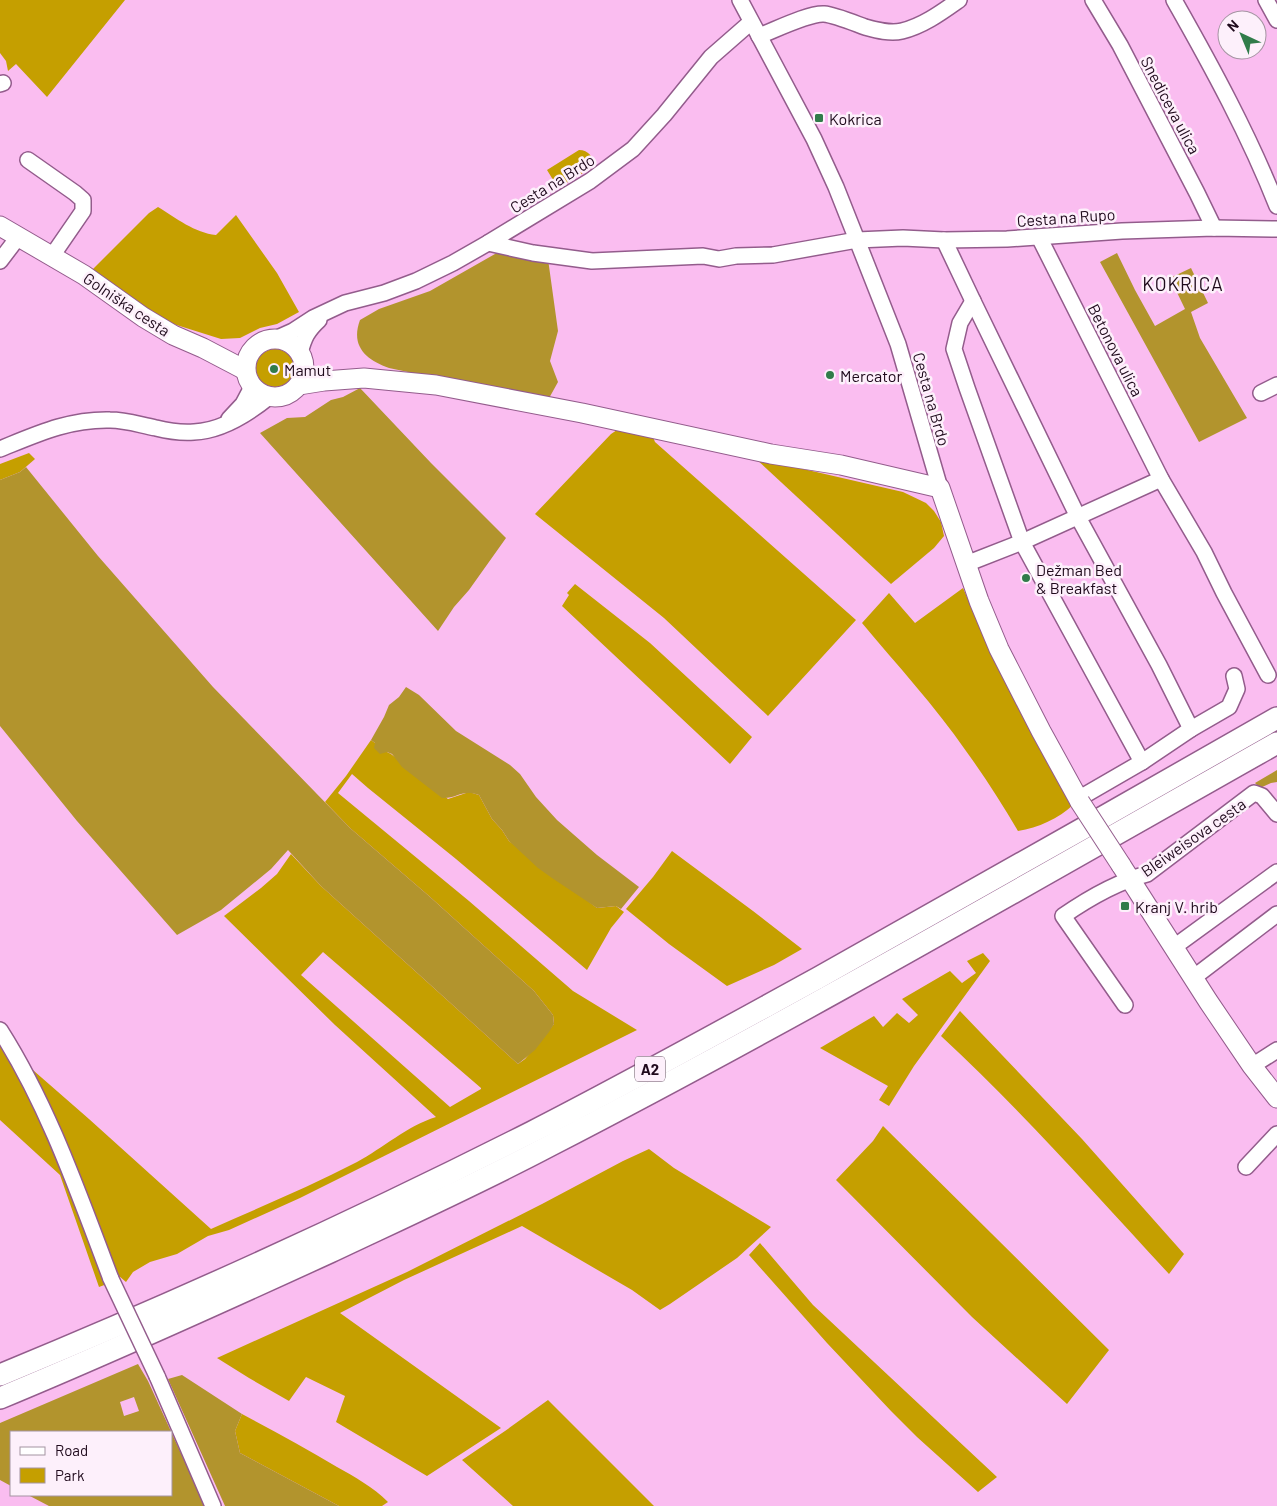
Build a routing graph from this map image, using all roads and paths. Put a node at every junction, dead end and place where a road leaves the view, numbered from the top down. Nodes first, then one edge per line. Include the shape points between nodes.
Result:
1 (740, 0) edge
2 (959, 0) edge
3 (1093, 0) edge
4 (1174, 0) edge
5 (1266, 0) edge
6 (1277, 20) edge
7 (751, 22) junction
8 (759, 36) junction
9 (28, 160) dead end
10 (1277, 206) edge
11 (0, 226) edge
12 (1214, 228) junction
13 (1277, 229) edge
14 (18, 236) junction
15 (1039, 237) junction
16 (858, 240) junction
17 (944, 240) junction
18 (488, 243) junction
19 (52, 256) junction
20 (0, 261) edge
21 (972, 301) junction
22 (329, 310) junction
23 (275, 339) junction
24 (302, 358) junction
25 (249, 370) junction
26 (364, 378) junction
27 (299, 384) junction
28 (1277, 385) edge
29 (1261, 393) dead end
30 (269, 397) junction
31 (225, 424) junction
32 (0, 449) edge
33 (1161, 479) junction
34 (940, 488) junction
35 (1078, 516) junction
36 (1022, 542) junction
37 (966, 564) junction
38 (1234, 676) dead end
39 (1268, 676) dead end
40 (1277, 718) edge
41 (1191, 728) junction
42 (1277, 743) edge
43 (1142, 762) junction
44 (1079, 800) junction
45 (1277, 814) edge
46 (1125, 872) junction
47 (1277, 872) edge
48 (1277, 914) edge
49 (1174, 947) junction
50 (1193, 978) junction
51 (1125, 1005) dead end
52 (0, 1030) edge
53 (1277, 1050) edge
54 (1252, 1066) junction
55 (1277, 1098) edge
56 (1277, 1134) edge
57 (1246, 1168) dead end
58 (0, 1375) edge
59 (0, 1398) edge
60 (213, 1506) edge

1 - 7 street, Cesta na Brdo
2 - 8 street via 902,32 875,30 824,14
3 - 12 street, Snediceva ulica via 1120,45
4 - 10 street via 1222,88
5 - 6 street
7 - 8 street, Cesta na Brdo
7 - 18 street, Cesta na Brdo via 711,57 633,149 590,181
8 - 16 street, Cesta na Brdo via 814,140
9 - 19 street via 83,200 83,211
11 - 14 main road, Golniška cesta
12 - 13 street, Cesta na Rupo
12 - 15 street, Cesta na Rupo
14 - 19 main road, Golniška cesta
14 - 20 street
15 - 17 street, Cesta na Rupo
15 - 33 street, Betonova ulica
16 - 17 street, Cesta na Rupo
16 - 18 street, Cesta na Rupo via 773,255 592,261
16 - 34 street, Cesta na Brdo via 898,344
17 - 21 street
18 - 22 street, Cesta na Brdo via 416,281
19 - 25 main road, Golniška cesta via 173,335
21 - 35 street
21 - 36 street via 960,323 954,349
22 - 23 street
22 - 24 street via 310,328 303,340
23 - 24 main road via 293,345
23 - 25 main road via 257,345
24 - 26 main road via 325,371
24 - 27 main road via 304,374
25 - 30 main road via 259,394
25 - 31 street via 243,404
26 - 27 main road
26 - 34 main road via 436,385
27 - 30 main road via 291,393
28 - 29 street
30 - 31 street
31 - 32 street via 194,432 120,421 87,421 52,428
33 - 35 street
33 - 39 street, Betonova ulica via 1204,552
34 - 37 main road
35 - 36 street
35 - 41 street
36 - 37 street
36 - 43 street
37 - 44 main road via 999,649
38 - 41 street via 1237,689 1229,707
40 - 58 highway, A2 via 753,1014 534,1131 395,1200
41 - 43 street
42 - 59 highway, A2 via 764,1032 548,1147 244,1291
43 - 44 street
44 - 46 main road, bridge
45 - 46 street, Bleiweisova cesta via 1262,796 1254,793 1147,874
46 - 49 main road, Bleiweisova cesta
46 - 51 street, Bleiweisova cesta via 1064,916
47 - 49 street
48 - 50 street
49 - 50 main road, Bleiweisova cesta
50 - 54 main road, Bleiweisova cesta
52 - 60 street, bridge via 62,1151 111,1279
53 - 54 street
54 - 55 main road, Bleiweisova cesta
56 - 57 street

